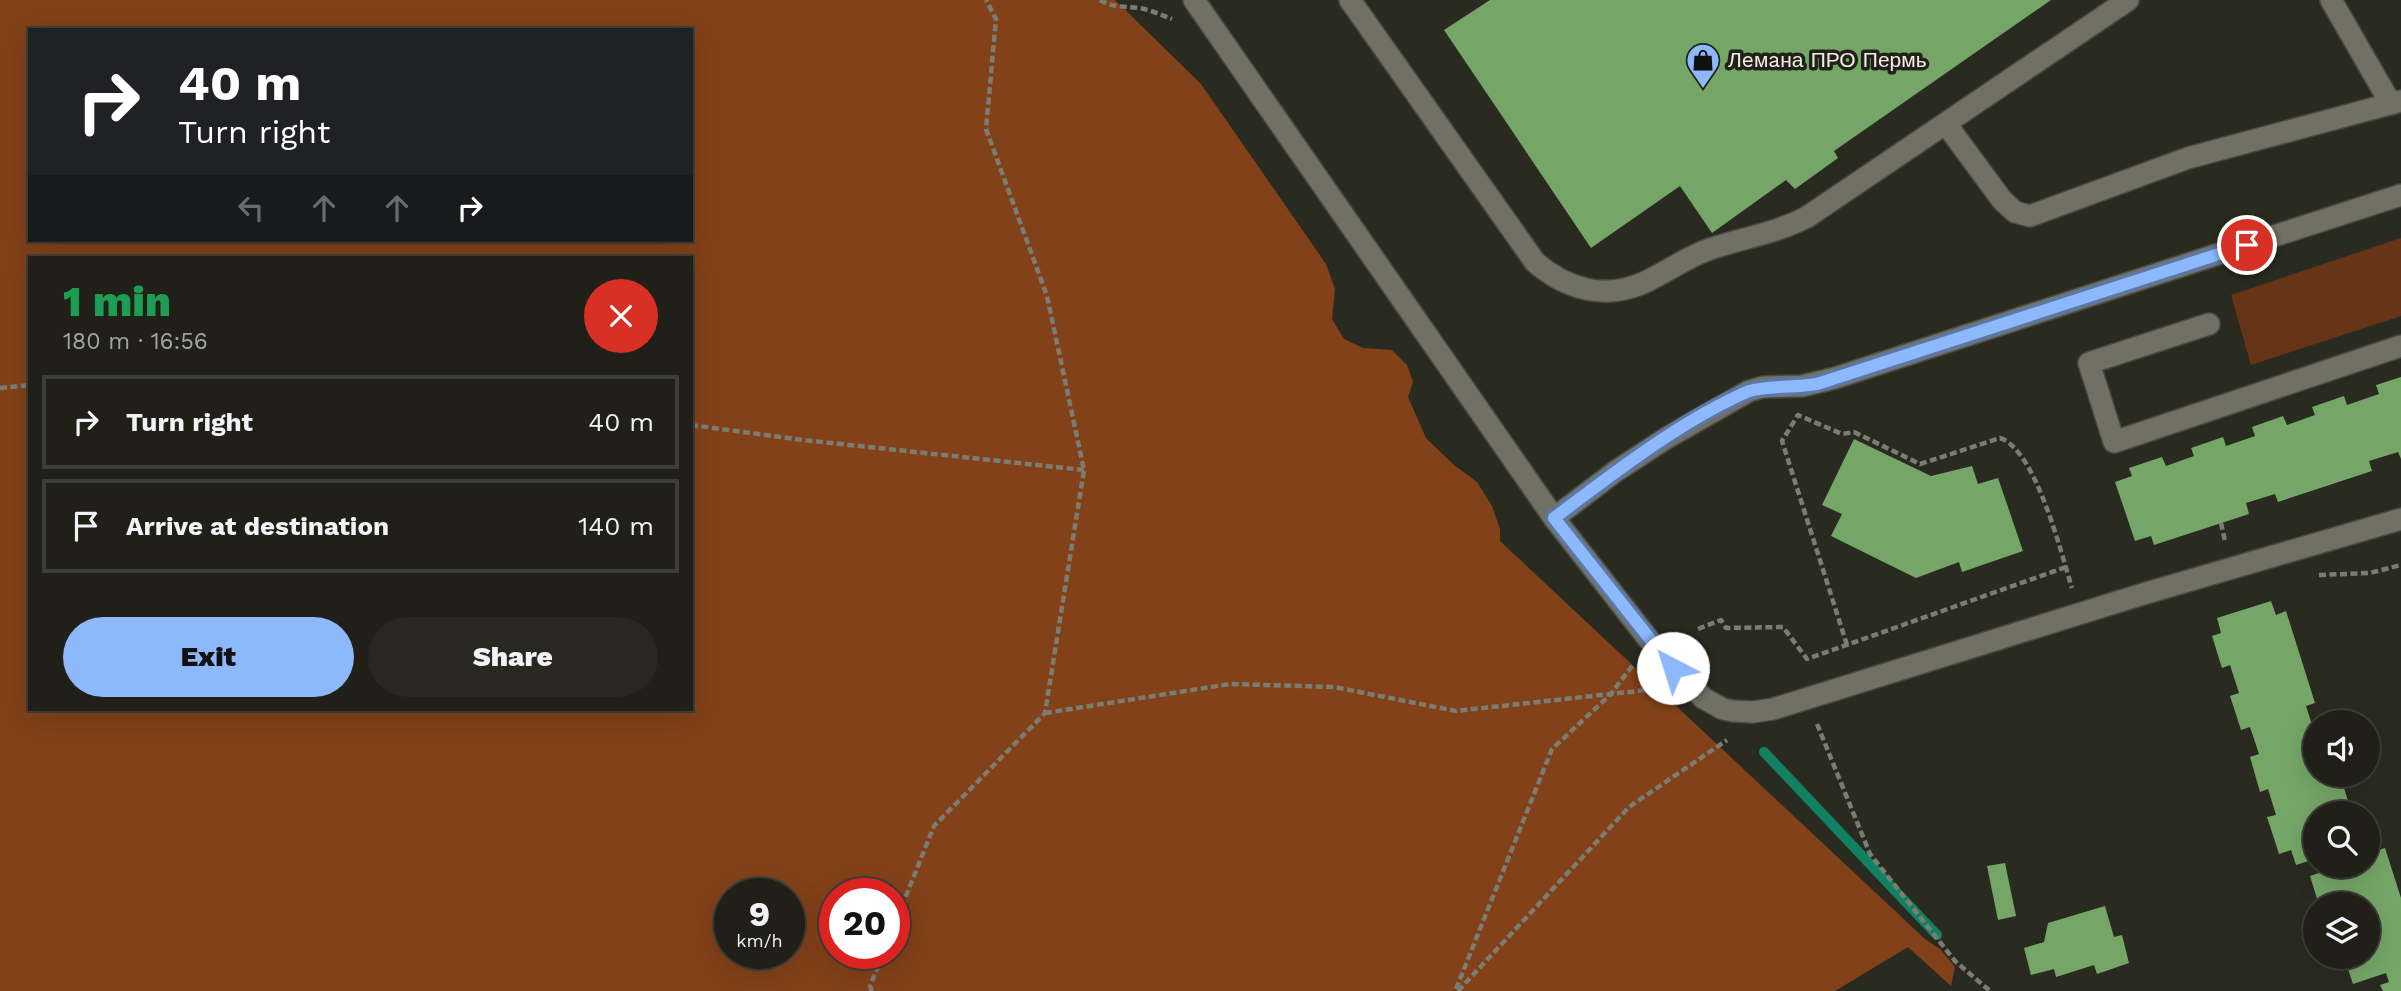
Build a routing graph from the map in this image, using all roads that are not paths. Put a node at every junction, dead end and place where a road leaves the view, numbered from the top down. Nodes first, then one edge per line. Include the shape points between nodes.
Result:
1 (1194, 0) edge
2 (1350, 0) edge
3 (2128, 0) edge
4 (2331, 0) edge
5 (2396, 103) edge
6 (1946, 124) junction
7 (2401, 195) edge
8 (2209, 324) dead end
9 (2401, 346) edge
10 (1554, 518) junction
11 (2401, 519) edge

1 - 10 lane
2 - 6 lane via 1525,252 1548,274 1589,290 1625,290 1709,249 1796,223
3 - 6 lane
4 - 5 lane
5 - 6 lane via 2188,158 2029,216 2015,212 2002,200
7 - 10 lane via 1817,384 1749,391 1665,439
8 - 9 lane via 2089,363 2114,442
10 - 11 lane via 1688,684 1723,709 1743,712 1773,709

